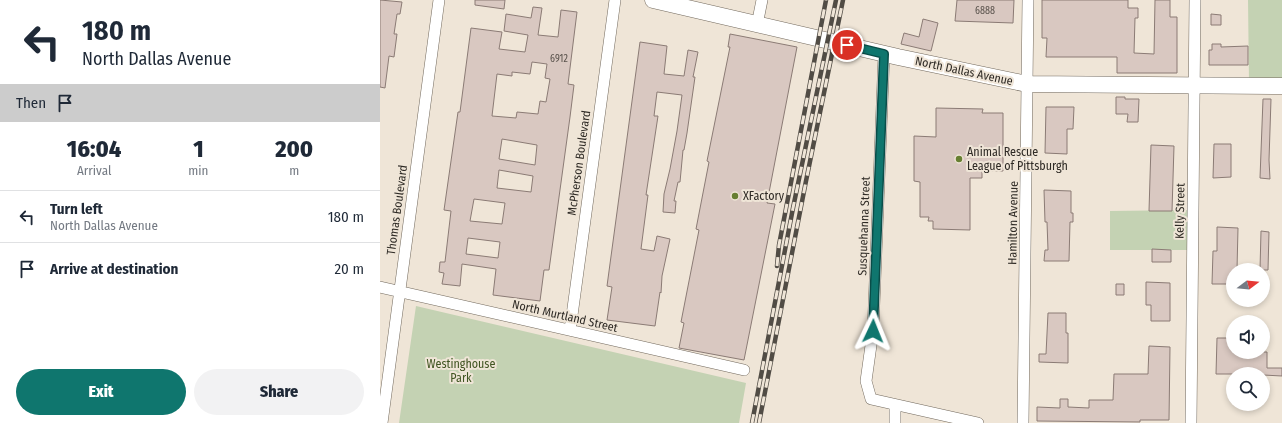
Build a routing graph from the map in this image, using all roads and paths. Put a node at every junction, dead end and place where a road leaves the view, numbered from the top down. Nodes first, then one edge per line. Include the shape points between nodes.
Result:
1 (439, 0) edge
2 (615, 0) edge
3 (653, 0) edge
4 (762, 0) edge
5 (1028, 0) edge
6 (1195, 0) edge
7 (757, 25) junction
8 (884, 54) junction
9 (1027, 84) junction
10 (1195, 85) junction
11 (1282, 86) edge
12 (380, 288) edge
13 (400, 291) junction
14 (570, 330) junction
15 (744, 370) dead end
16 (895, 405) junction
17 (382, 423) edge
18 (895, 423) edge
19 (978, 423) edge
20 (1023, 423) edge
21 (1191, 423) edge

1 - 13 street, Thomas Boulevard
2 - 14 street, McPherson Boulevard
3 - 7 main road, North Dallas Avenue
4 - 7 street
5 - 9 street, Hamilton Avenue
6 - 10 street, Kelly Street
7 - 8 main road, North Dallas Avenue
8 - 9 main road, North Dallas Avenue
8 - 16 street, Susquehanna Street via 873,331 866,381 871,399
9 - 10 main road, North Dallas Avenue
9 - 20 street, Hamilton Avenue
10 - 11 main road, North Dallas Avenue
10 - 21 street, Kelly Street
12 - 13 street, North Murtland Street
13 - 14 street, North Murtland Street
13 - 17 street, Thomas Boulevard
14 - 15 street, North Murtland Street
16 - 18 street
16 - 19 street

